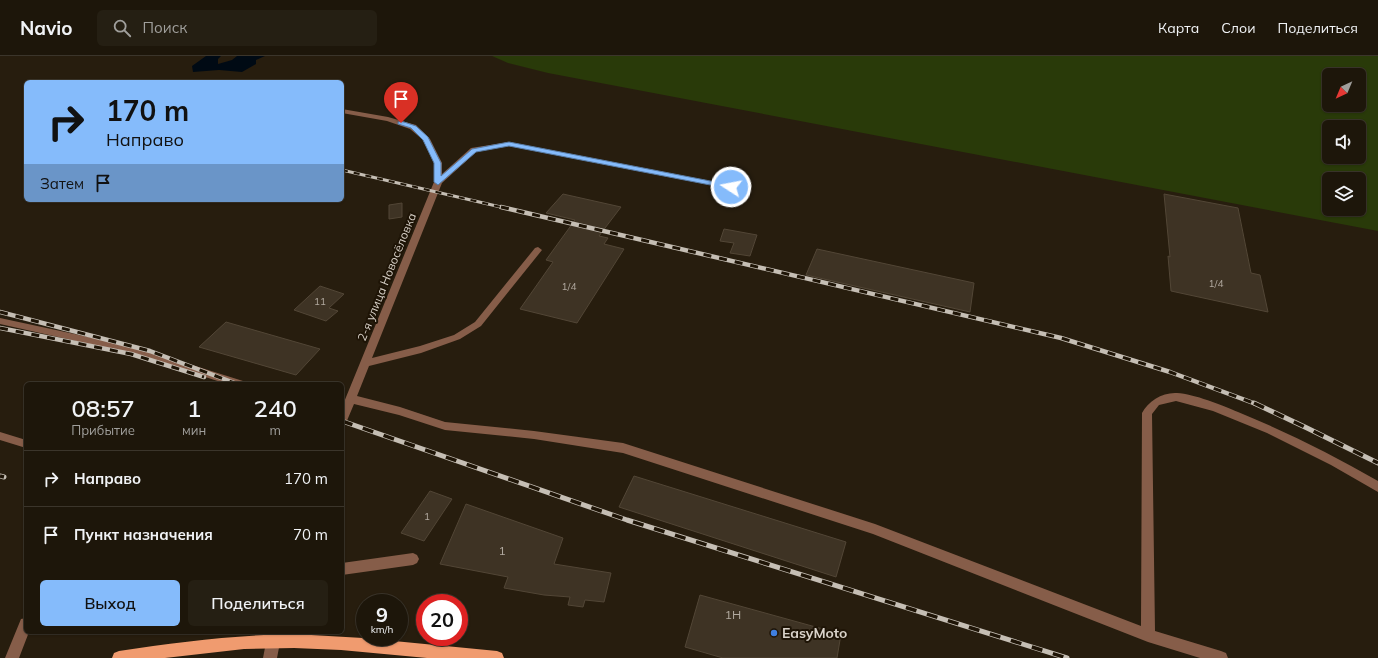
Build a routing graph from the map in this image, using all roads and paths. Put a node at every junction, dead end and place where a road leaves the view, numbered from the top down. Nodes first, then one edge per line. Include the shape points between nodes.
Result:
1 (344, 111) edge
2 (438, 182) junction
3 (731, 187) dead end
4 (538, 250) dead end
5 (0, 321) edge
6 (366, 363) junction
7 (233, 382) edge
8 (351, 400) junction
9 (344, 414) edge
10 (0, 436) edge
11 (24, 443) edge
12 (1378, 487) edge
13 (413, 559) dead end
14 (344, 569) edge
15 (24, 629) edge
16 (1148, 635) junction
17 (274, 637) edge
18 (12, 658) edge
19 (119, 658) edge
20 (270, 658) edge
21 (497, 658) edge
22 (1221, 658) edge

1 - 2 street, 2-я улица Новосёловка via 388,119 413,127 426,139 438,163
2 - 3 street via 474,150 509,144
2 - 6 street, 2-я улица Новосёловка
4 - 6 street via 478,324 457,337
5 - 7 street via 135,351
6 - 8 street, 2-я улица Новосёловка
8 - 9 street, 2-я улица Новосёловка
8 - 16 street via 445,426 623,448 875,528
10 - 11 street
12 - 16 street via 1271,430 1215,407 1176,397 1156,402 1147,413
13 - 14 street
15 - 18 street
16 - 22 street
17 - 19 main road
17 - 20 street
17 - 21 main road

